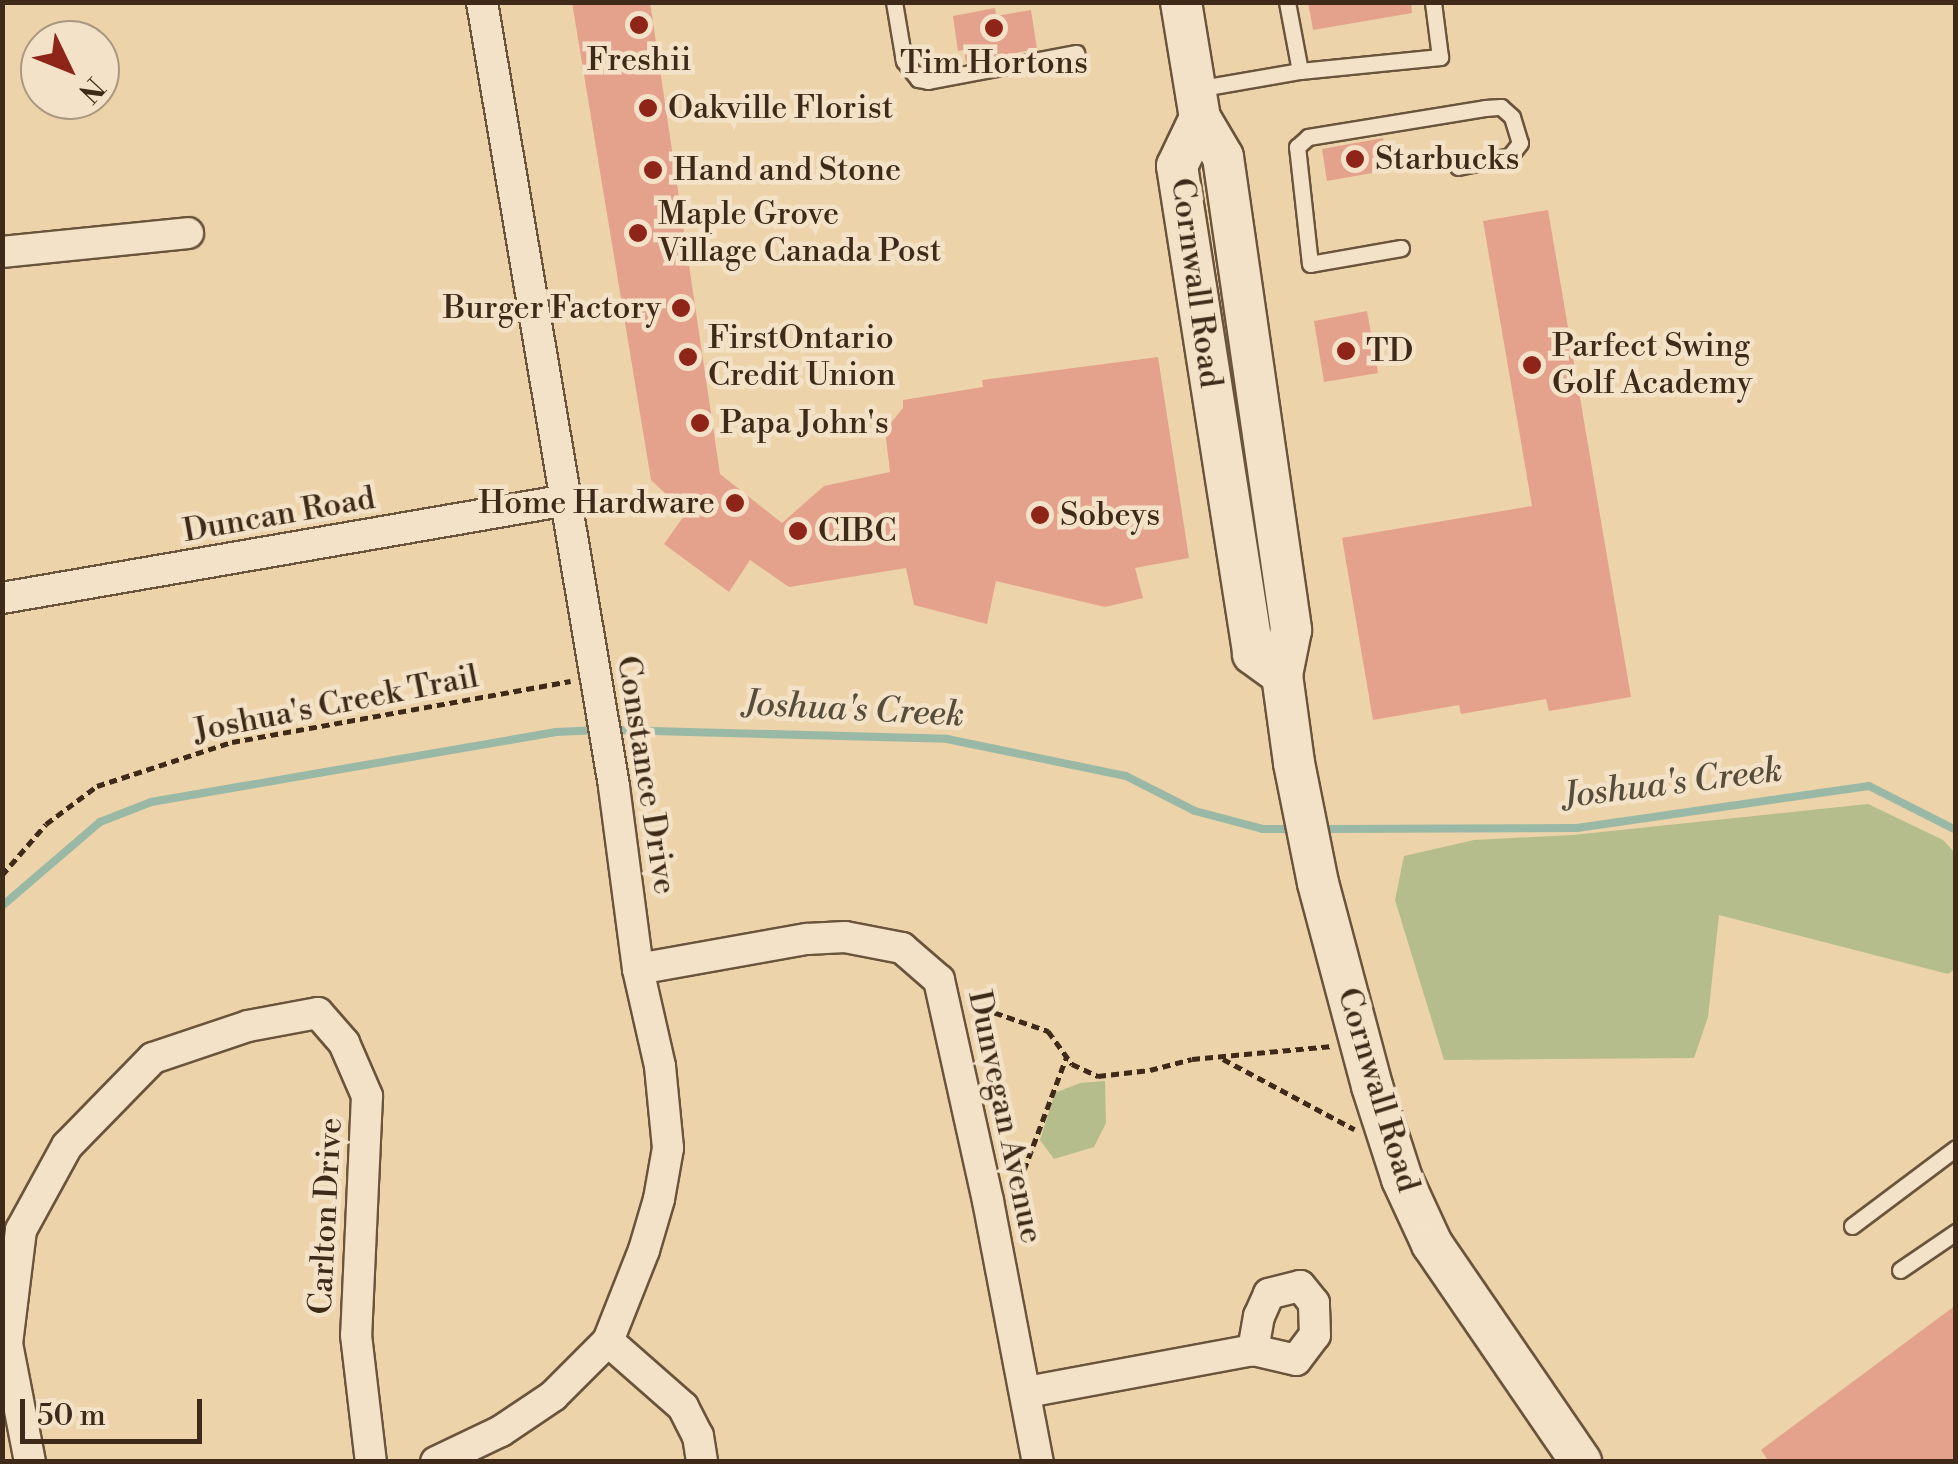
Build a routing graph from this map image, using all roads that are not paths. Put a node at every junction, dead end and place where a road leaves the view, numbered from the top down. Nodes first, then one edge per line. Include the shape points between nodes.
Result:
1 (482, 2) edge
2 (894, 2) edge
3 (1181, 2) edge
4 (1287, 2) edge
5 (1434, 2) edge
6 (1076, 54) dead end
7 (1300, 70) junction
8 (1198, 104) junction
9 (1458, 167) dead end
10 (188, 233) dead end
11 (1401, 248) dead end
12 (2, 252) edge
13 (568, 500) junction
14 (2, 598) edge
15 (638, 969) junction
16 (1956, 1148) edge
17 (1852, 1226) dead end
18 (1956, 1232) edge
19 (1900, 1270) dead end
20 (608, 1341) junction
21 (1253, 1350) dead end
22 (1028, 1392) junction
23 (30, 1462) edge
24 (371, 1462) edge
25 (436, 1462) edge
26 (702, 1462) edge
27 (1038, 1462) edge
28 (1582, 1462) edge

1 - 13 street, Constance Drive
2 - 6 lane via 904,61 928,81
3 - 8 main road, Cornwall Road
4 - 7 lane
5 - 7 lane via 1440,57
7 - 8 lane
8 - 28 main road, Cornwall Road via 1223,157 1291,630 1282,676 1294,763 1360,1043 1391,1146 1432,1244
9 - 11 lane via 1510,156 1520,143 1512,117 1500,107 1484,108 1308,137 1297,147 1310,264
10 - 12 street
13 - 14 street, Duncan Road
13 - 15 street, Constance Drive
15 - 20 street, Constance Drive via 660,1066 668,1148 660,1199
15 - 22 street, Dunvegan Avenue via 845,937 912,954 939,980
16 - 17 lane
18 - 19 lane
20 - 25 street, Constance Drive via 553,1396
20 - 26 street via 684,1408
21 - 22 street
22 - 27 street, Dunvegan Avenue
23 - 24 street, Carlton Drive via 7,1344 20,1230 67,1146 153,1058 248,1026 318,1013 344,1043 367,1096 356,1334

